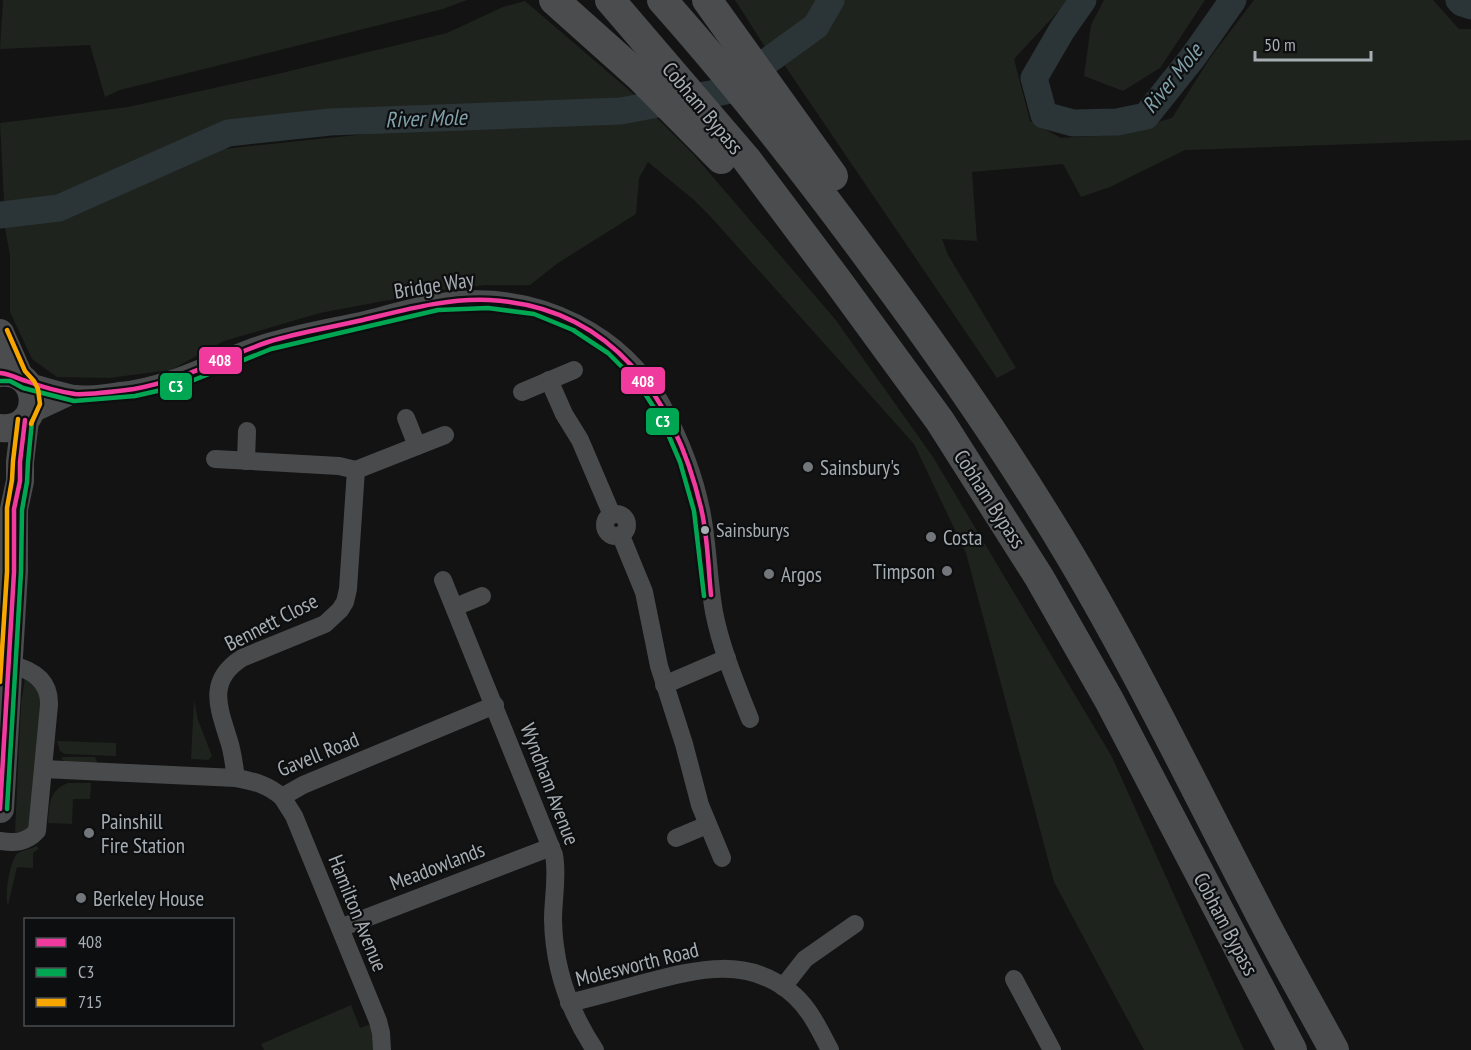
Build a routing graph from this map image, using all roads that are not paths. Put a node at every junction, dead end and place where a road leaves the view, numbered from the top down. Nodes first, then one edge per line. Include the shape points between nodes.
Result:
1 (554, 0) edge
2 (610, 0) edge
3 (662, 0) edge
4 (711, 6) edge
5 (792, 138) junction
6 (740, 166) junction
7 (0, 333) edge
8 (574, 370) dead end
9 (14, 377) edge
10 (549, 380) junction
11 (522, 392) dead end
12 (75, 394) junction
13 (406, 418) dead end
14 (18, 421) edge
15 (247, 431) dead end
16 (445, 435) dead end
17 (0, 445) edge
18 (417, 446) junction
19 (215, 459) dead end
20 (246, 461) junction
21 (356, 470) junction
22 (14, 509) junction
23 (443, 580) dead end
24 (482, 596) dead end
25 (455, 607) junction
26 (727, 658) junction
27 (9, 664) junction
28 (664, 685) junction
29 (495, 705) junction
30 (750, 718) dead end
31 (43, 769) junction
32 (2, 770) edge
33 (236, 778) junction
34 (282, 797) junction
35 (0, 809) edge
36 (707, 825) junction
37 (676, 838) dead end
38 (0, 841) edge
39 (551, 847) junction
40 (722, 858) dead end
41 (855, 924) dead end
42 (340, 928) junction
43 (1014, 979) dead end
44 (783, 987) junction
45 (569, 1004) junction
46 (1050, 1049) edge
47 (382, 1050) edge
48 (595, 1050) edge
49 (830, 1050) edge
50 (1292, 1050) edge
51 (1334, 1050) edge

1 - 6 highway via 690,126
2 - 6 highway, Cobham Bypass via 647,41
3 - 5 highway, Cobham Bypass
4 - 5 highway
5 - 51 highway, Cobham Bypass via 997,440 1070,556 1138,676
6 - 50 highway, Cobham Bypass via 837,280 940,421 1039,577 1109,700
7 - 9 main road
8 - 10 street
9 - 12 street, Bridge Way
9 - 14 main road via 32,393 33,400
10 - 11 street
10 - 28 street via 612,515 623,516 627,523 621,536 640,580
12 - 14 street, Bridge Way
12 - 26 street, Bridge Way via 120,392 158,384 269,342 437,303 496,300 550,310 583,326 615,349 644,378 669,419 701,509 714,611
13 - 18 street
14 - 22 main road via 20,481
15 - 20 street
16 - 18 street
17 - 22 main road
18 - 21 street
19 - 20 street
20 - 21 street
21 - 33 street, Bennett Close via 345,602 325,624 234,663 219,685 218,704
22 - 27 main road
23 - 25 street, Wyndham Avenue
24 - 25 street
25 - 29 street, Wyndham Avenue
26 - 28 street
26 - 30 street, Bridge Way
27 - 31 street via 29,669 48,690
27 - 32 main road
28 - 36 street
29 - 34 street, Gavell Road via 303,784
29 - 39 street, Wyndham Avenue
31 - 33 street, Gavell Road
31 - 38 street via 37,831 14,843
32 - 35 main road
33 - 34 street, Gavell Road via 261,784
34 - 42 street, Hamilton Avenue via 294,816
36 - 37 street
36 - 40 street
39 - 42 street, Meadowlands
39 - 45 street, Wyndham Avenue via 556,864 556,952
41 - 44 street via 805,959
42 - 47 street, Hamilton Avenue via 378,1021
43 - 46 street
44 - 45 street, Molesworth Road via 756,974 713,968
44 - 49 street, Molesworth Road via 813,1017
45 - 48 street, Wyndham Avenue

